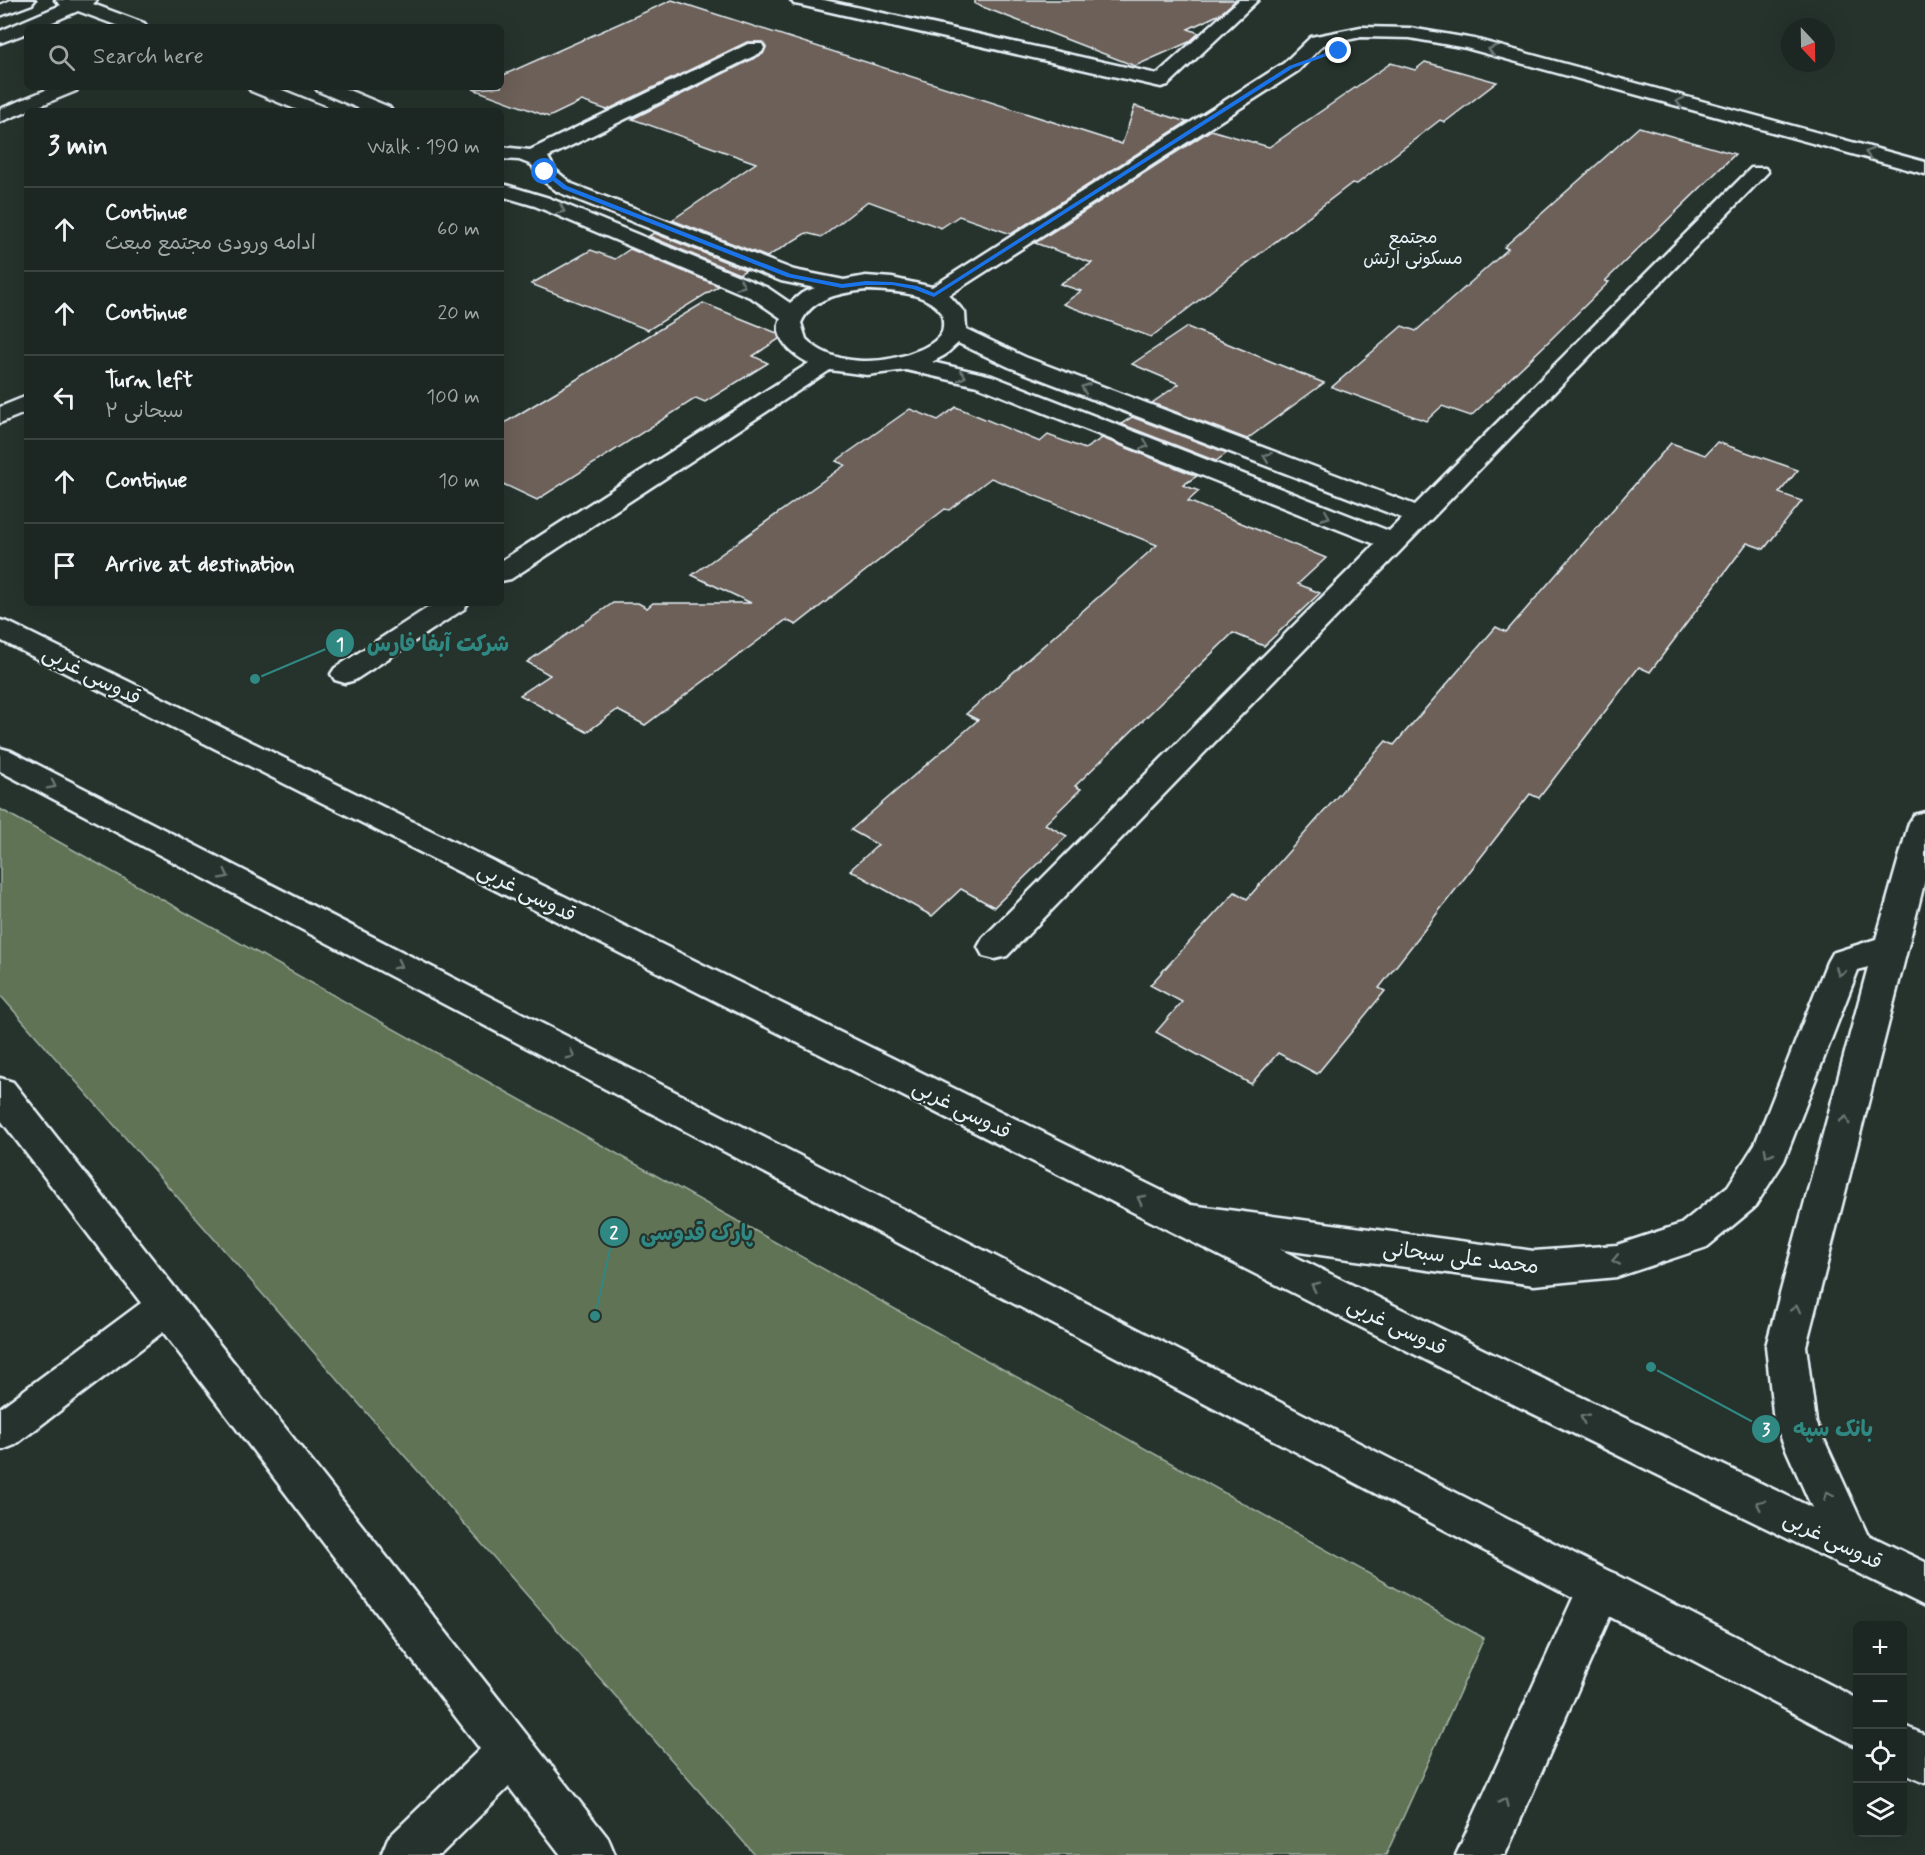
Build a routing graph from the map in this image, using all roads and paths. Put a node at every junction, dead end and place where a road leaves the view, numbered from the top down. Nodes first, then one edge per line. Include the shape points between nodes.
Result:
1 (26, 0) edge
2 (800, 0) edge
3 (1250, 0) edge
4 (76, 2) edge
5 (833, 3) edge
6 (0, 11) edge
7 (30, 24) edge
8 (131, 24) edge
9 (24, 27) edge
10 (0, 38) edge
11 (755, 48) dead end
12 (1538, 63) junction
13 (1291, 67) junction
14 (1523, 75) junction
15 (62, 90) edge
16 (265, 90) edge
17 (315, 90) edge
18 (330, 90) edge
19 (290, 100) junction
20 (310, 108) edge
21 (375, 108) edge
22 (0, 116) edge
23 (504, 154) edge
24 (539, 164) junction
25 (1925, 168) edge
26 (1758, 172) dead end
27 (1925, 185) edge
28 (504, 192) edge
29 (504, 192) edge
30 (842, 286) junction
31 (934, 296) junction
32 (792, 315) junction
33 (954, 332) junction
34 (828, 362) junction
35 (905, 363) junction
36 (24, 404) edge
37 (0, 416) edge
38 (1420, 516) junction
39 (1393, 542) junction
40 (504, 571) edge
41 (449, 606) edge
42 (0, 629) edge
43 (345, 674) dead end
44 (0, 758) edge
45 (1925, 823) edge
46 (1920, 866) edge
47 (995, 947) dead end
48 (1890, 947) junction
49 (0, 1092) edge
50 (1184, 1220) junction
51 (166, 1306) junction
52 (0, 1432) edge
53 (1852, 1549) junction
54 (1925, 1586) edge
55 (1600, 1589) junction
56 (1853, 1722) edge
57 (1907, 1751) edge
58 (511, 1752) junction
59 (1925, 1760) edge
60 (405, 1855) edge
61 (591, 1855) edge
62 (1480, 1855) edge

1 - 6 street
2 - 5 street
3 - 5 street via 1161,81
4 - 7 street
4 - 8 street
9 - 10 street
11 - 24 street
12 -> 13 street via 1410,33 1361,32 1317,41
12 - 14 street
25 -> 12 street
13 - 14 street via 1339,51 1407,47
13 - 31 street
14 - 27 street
15 - 22 street
16 - 19 street
17 - 19 street
18 - 21 street
19 - 20 street
23 - 24 street
24 - 28 street via 531,184
24 - 30 street via 565,188 789,276
26 - 38 street
29 -> 32 street via 542,202 760,293
30 - 31 street via 892,284
30 - 32 street via 802,303
31 - 33 street via 948,306 956,319
32 - 34 street via 789,329 795,342
33 - 35 street via 945,345
38 -> 33 street via 1017,362
34 - 35 street via 871,367
34 - 40 street
35 -> 39 street via 984,381
36 - 37 street
38 - 39 street
39 - 47 street
41 - 43 street
50 -> 42 street, قدوسی غربی
44 -> 55 street
45 - 46 street
46 - 48 street
48 -> 50 street, محمد علی سبحانی via 1844,962 1771,1150 1741,1197 1694,1236 1617,1261 1534,1268
53 -> 48 street via 1795,1422 1786,1346
49 - 51 street
53 -> 50 street, قدوسی غربی
51 - 52 street
51 - 58 street
53 - 54 street, قدوسی غربی
55 - 56 street
62 -> 55 street
57 - 59 street
58 - 60 street
58 - 61 street

